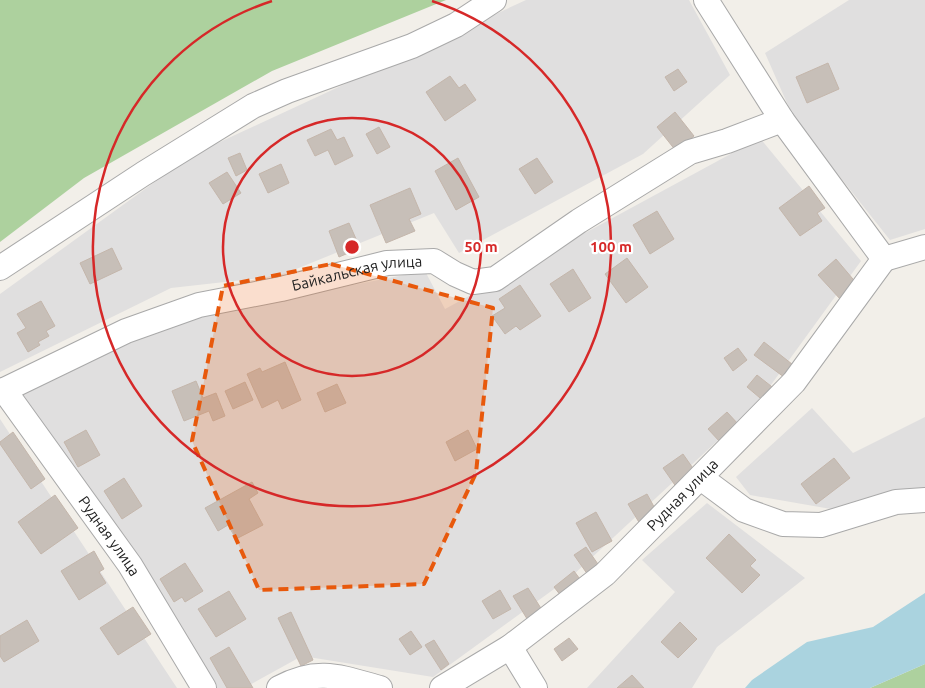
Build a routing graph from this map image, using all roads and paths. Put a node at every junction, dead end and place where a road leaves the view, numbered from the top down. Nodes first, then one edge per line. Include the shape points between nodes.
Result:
1 (494, 0) edge
2 (706, 0) edge
3 (782, 120) junction
4 (925, 247) edge
5 (884, 259) junction
6 (0, 268) edge
7 (2, 391) edge
8 (701, 478) junction
9 (925, 500) edge
10 (510, 647) junction
11 (204, 688) edge
12 (279, 688) edge
13 (380, 688) edge
14 (442, 688) edge
15 (535, 688) edge

1 - 6 street via 456,25 412,46 253,106
2 - 3 street
3 - 5 street
3 - 7 street, Байкальская улица via 690,152 578,220 495,279 473,282 434,260 387,263 200,305 126,331
4 - 5 street
5 - 8 street, Рудная улица via 794,382
7 - 11 street, Рудная улица via 130,564
8 - 9 street via 744,510 783,524 820,524 896,502
8 - 10 street, Рудная улица via 605,574
10 - 14 street, Рудная улица
10 - 15 street
12 - 13 street via 308,676 325,674

